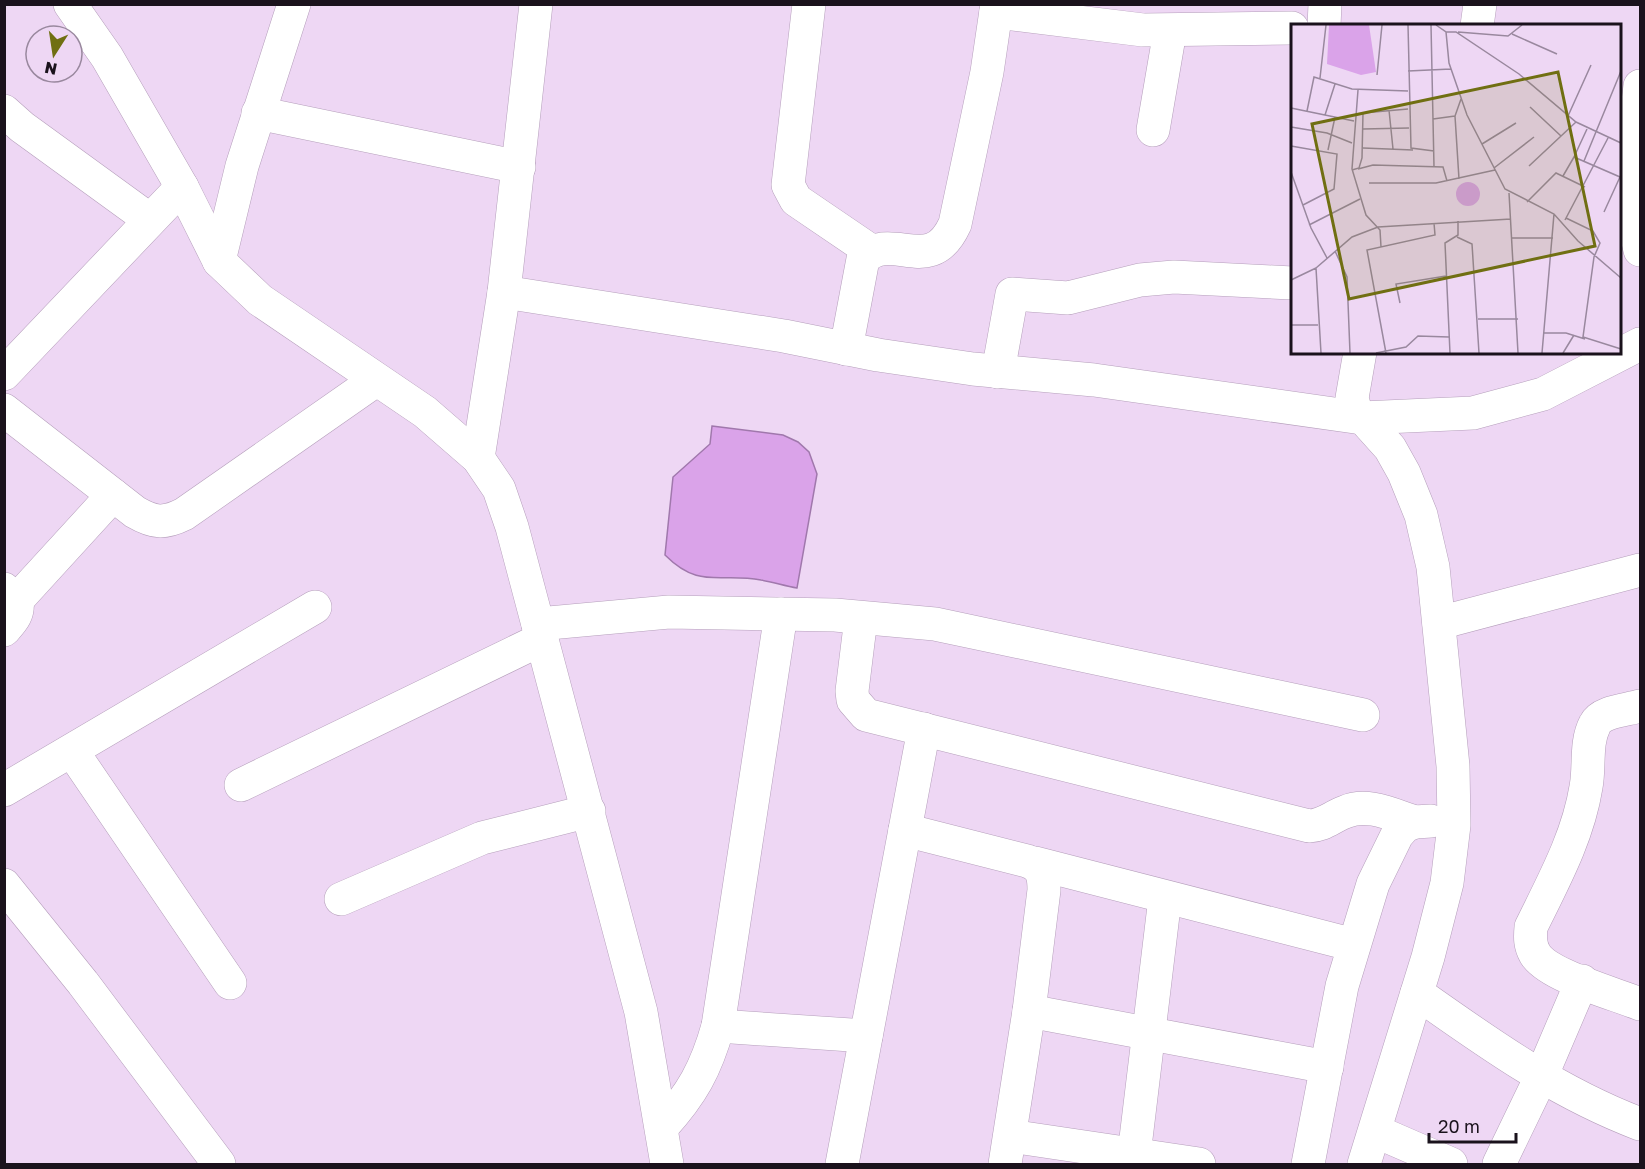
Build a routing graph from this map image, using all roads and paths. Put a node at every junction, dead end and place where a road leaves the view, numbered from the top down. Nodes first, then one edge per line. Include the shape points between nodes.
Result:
1 (70, 4) edge
2 (294, 4) edge
3 (536, 4) edge
4 (809, 4) edge
5 (1325, 4) edge
6 (1480, 4) edge
7 (997, 8) edge
8 (1324, 24) edge
9 (1477, 24) edge
10 (1291, 28) edge
11 (1170, 31) junction
12 (1641, 86) edge
13 (4, 111) edge
14 (258, 113) junction
15 (1153, 130) dead end
16 (519, 167) junction
17 (182, 187) junction
18 (150, 220) junction
19 (1641, 250) edge
20 (871, 251) junction
21 (219, 261) junction
22 (1291, 283) edge
23 (504, 292) junction
24 (1641, 344) edge
25 (846, 349) junction
26 (1360, 354) edge
27 (998, 372) junction
28 (4, 374) edge
29 (376, 380) junction
30 (4, 410) edge
31 (1362, 418) junction
32 (478, 459) junction
33 (114, 495) junction
34 (1641, 570) edge
35 (11, 595) edge
36 (315, 607) dead end
37 (781, 614) junction
38 (861, 618) junction
39 (1439, 623) junction
40 (4, 630) edge
41 (540, 632) junction
42 (1641, 706) edge
43 (1363, 715) dead end
44 (924, 729) junction
45 (72, 750) junction
46 (241, 785) dead end
47 (4, 790) edge
48 (589, 812) junction
49 (1454, 821) junction
50 (1415, 822) junction
51 (905, 830) junction
52 (1035, 863) junction
53 (4, 885) edge
54 (1165, 898) junction
55 (341, 899) dead end
56 (1353, 945) junction
57 (1582, 981) junction
58 (230, 983) dead end
59 (1417, 993) junction
60 (1641, 1004) edge
61 (1029, 1011) junction
62 (718, 1026) junction
63 (1150, 1033) junction
64 (866, 1036) junction
65 (1328, 1067) junction
66 (1541, 1077) junction
67 (1641, 1124) edge
68 (662, 1127) junction
69 (1375, 1131) junction
70 (1007, 1150) edge
71 (1134, 1155) junction
72 (219, 1164) edge
73 (667, 1164) edge
74 (842, 1164) edge
75 (1199, 1164) edge
76 (1308, 1164) edge
77 (1364, 1164) edge
78 (1450, 1164) edge
79 (1499, 1164) edge

1 - 17 street via 107,57
2 - 14 street
3 - 16 street
4 - 20 street via 788,185 796,200
5 - 8 street
6 - 9 street
7 - 11 street
7 - 20 street via 949,237 930,251
10 - 11 street
11 - 15 street
12 - 19 street via 1633,141 1632,187
13 - 18 street
14 - 16 street
14 - 21 street
16 - 23 street
17 - 18 street
17 - 21 street
18 - 28 street
20 - 25 street via 860,267
21 - 29 street via 260,300
22 - 27 street via 1174,277 1140,280 1068,298 1012,294
23 - 25 street
23 - 32 street
24 - 31 street via 1543,394 1473,414
25 - 27 street
26 - 31 street via 1352,398
27 - 31 street via 1094,380
29 - 32 street via 426,412
29 - 33 street via 169,521 152,522
30 - 33 street
31 - 39 street via 1390,448 1421,515 1433,567
32 - 41 street via 499,489
33 - 35 street
34 - 39 street
35 - 40 street via 18,609
36 - 45 street
37 - 38 street
37 - 41 street via 617,615
37 - 62 street
38 - 43 street via 934,624 1018,640
38 - 44 street via 853,700 866,714
39 - 49 street via 1453,766
41 - 46 street
41 - 48 street
42 - 57 street via 1595,722 1589,744 1587,786 1576,829 1532,927 1530,941 1536,956 1551,969
44 - 50 street via 1310,826 1321,825 1356,808
44 - 51 street
45 - 47 street
45 - 58 street
48 - 55 street via 482,838
48 - 68 street via 641,1012
49 - 50 street
49 - 59 street via 1447,883
50 - 56 street via 1405,826 1388,852
51 - 52 street
51 - 64 street
52 - 54 street
52 - 61 street via 1042,871 1044,890
53 - 72 street via 83,982
54 - 56 street
54 - 63 street
56 - 65 street
57 - 60 street
57 - 66 street
59 - 66 street
59 - 69 street
61 - 63 street
61 - 70 street
62 - 64 street
62 - 68 street via 700,1078 686,1101
63 - 65 street
63 - 71 street
64 - 74 street
65 - 76 street
66 - 67 street
66 - 79 street
68 - 73 street
69 - 77 street
69 - 78 street
70 - 71 street
71 - 75 street

